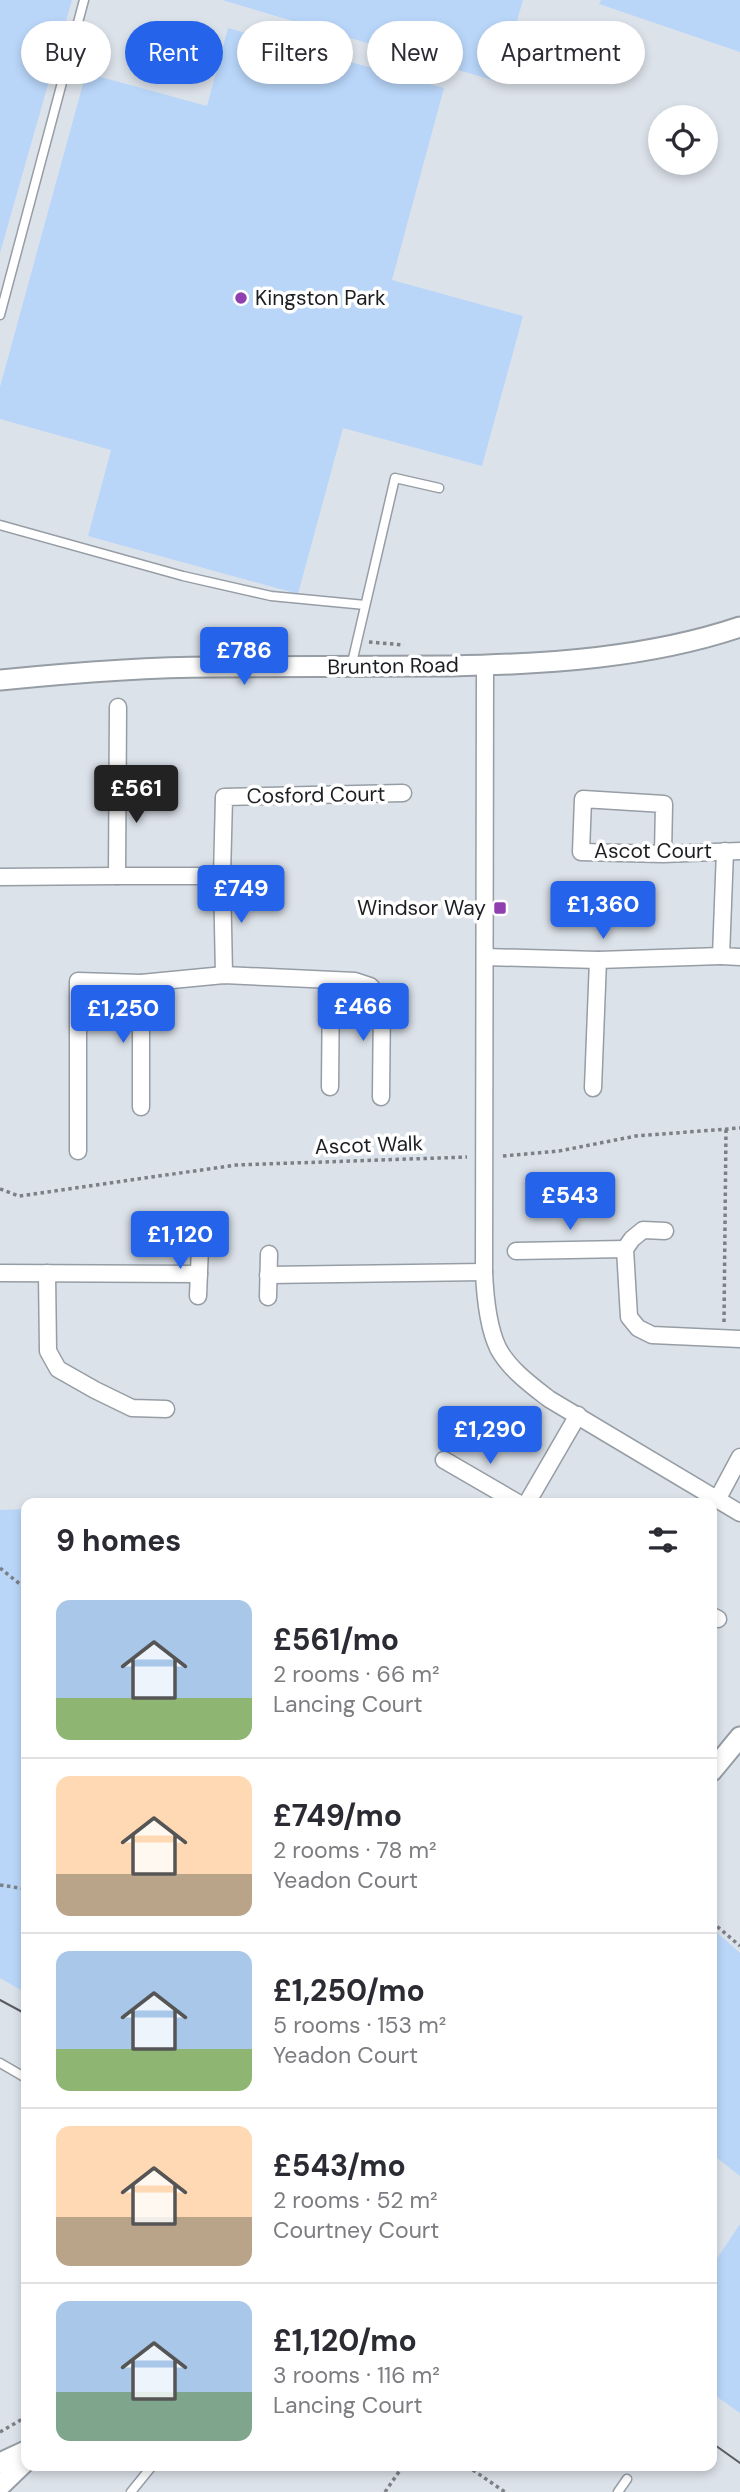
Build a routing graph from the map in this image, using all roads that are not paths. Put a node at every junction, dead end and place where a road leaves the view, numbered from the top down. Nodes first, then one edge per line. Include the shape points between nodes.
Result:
1 (84, 0) edge
2 (0, 315) edge
3 (439, 488) dead end
4 (0, 525) edge
5 (365, 605) junction
6 (740, 627) edge
7 (485, 665) junction
8 (351, 667) junction
9 (0, 680) edge
10 (118, 707) dead end
11 (403, 793) dead end
12 (733, 851) edge
13 (663, 854) junction
14 (117, 876) junction
15 (222, 876) junction
16 (0, 877) edge
17 (721, 956) junction
18 (485, 957) junction
19 (740, 957) edge
20 (598, 960) junction
21 (224, 975) junction
22 (331, 981) junction
23 (141, 983) junction
24 (330, 1087) dead end
25 (593, 1088) dead end
26 (381, 1097) dead end
27 (141, 1107) dead end
28 (78, 1151) dead end
29 (665, 1231) dead end
30 (200, 1247) dead end
31 (625, 1249) junction
32 (516, 1251) dead end
33 (269, 1254) dead end
34 (484, 1272) junction
35 (0, 1273) edge
36 (47, 1273) junction
37 (199, 1274) junction
38 (268, 1275) junction
39 (198, 1296) dead end
40 (268, 1297) dead end
41 (732, 1338) edge
42 (166, 1409) dead end
43 (578, 1415) junction
44 (740, 1457) edge
45 (444, 1460) dead end
46 (509, 1498) edge
47 (530, 1498) edge
48 (714, 1498) edge
49 (717, 1500) joint
50 (740, 1513) edge
51 (740, 1737) edge
52 (717, 1765) edge
53 (0, 2063) edge
54 (21, 2075) edge
55 (21, 2460) edge
56 (0, 2463) edge
57 (21, 2463) edge
58 (21, 2466) edge
59 (148, 2471) edge
60 (627, 2479) dead end
61 (0, 2486) edge
62 (9, 2492) edge
63 (131, 2492) edge
64 (618, 2492) edge

1 - 2 lane
3 - 5 lane via 395,478
4 - 5 lane via 271,596
5 - 8 lane
6 - 7 street, Brunton Road via 642,651
7 - 8 street, Brunton Road
7 - 18 street
8 - 9 street, Brunton Road via 197,667
10 - 14 street
11 - 15 street, Cosford Court via 225,797
12 - 13 street, Ascot Court
12 - 17 street, Ascot Court
13 - 13 street, Ascot Court via 581,852 583,799 664,804
14 - 15 street
14 - 16 street
15 - 21 street
17 - 19 street
17 - 20 street
18 - 20 street
18 - 34 street
20 - 25 street
21 - 22 street
21 - 23 street
22 - 24 street
22 - 26 street via 370,986 382,999
23 - 27 street
23 - 28 street via 78,981
29 - 31 street via 643,1230
30 - 37 street
31 - 32 street
31 - 41 street via 629,1317 638,1328 652,1335
33 - 38 street
34 - 38 street
34 - 43 street via 499,1348 523,1379
35 - 36 street
36 - 37 street
36 - 42 street via 48,1351 58,1370 132,1408
37 - 39 street
38 - 40 street
43 - 47 street
43 - 48 street
44 - 49 street
45 - 46 street
49 - 50 street
51 - 52 street
53 - 54 lane
55 - 56 street
57 - 61 street
58 - 62 street
59 - 63 lane
60 - 64 lane

